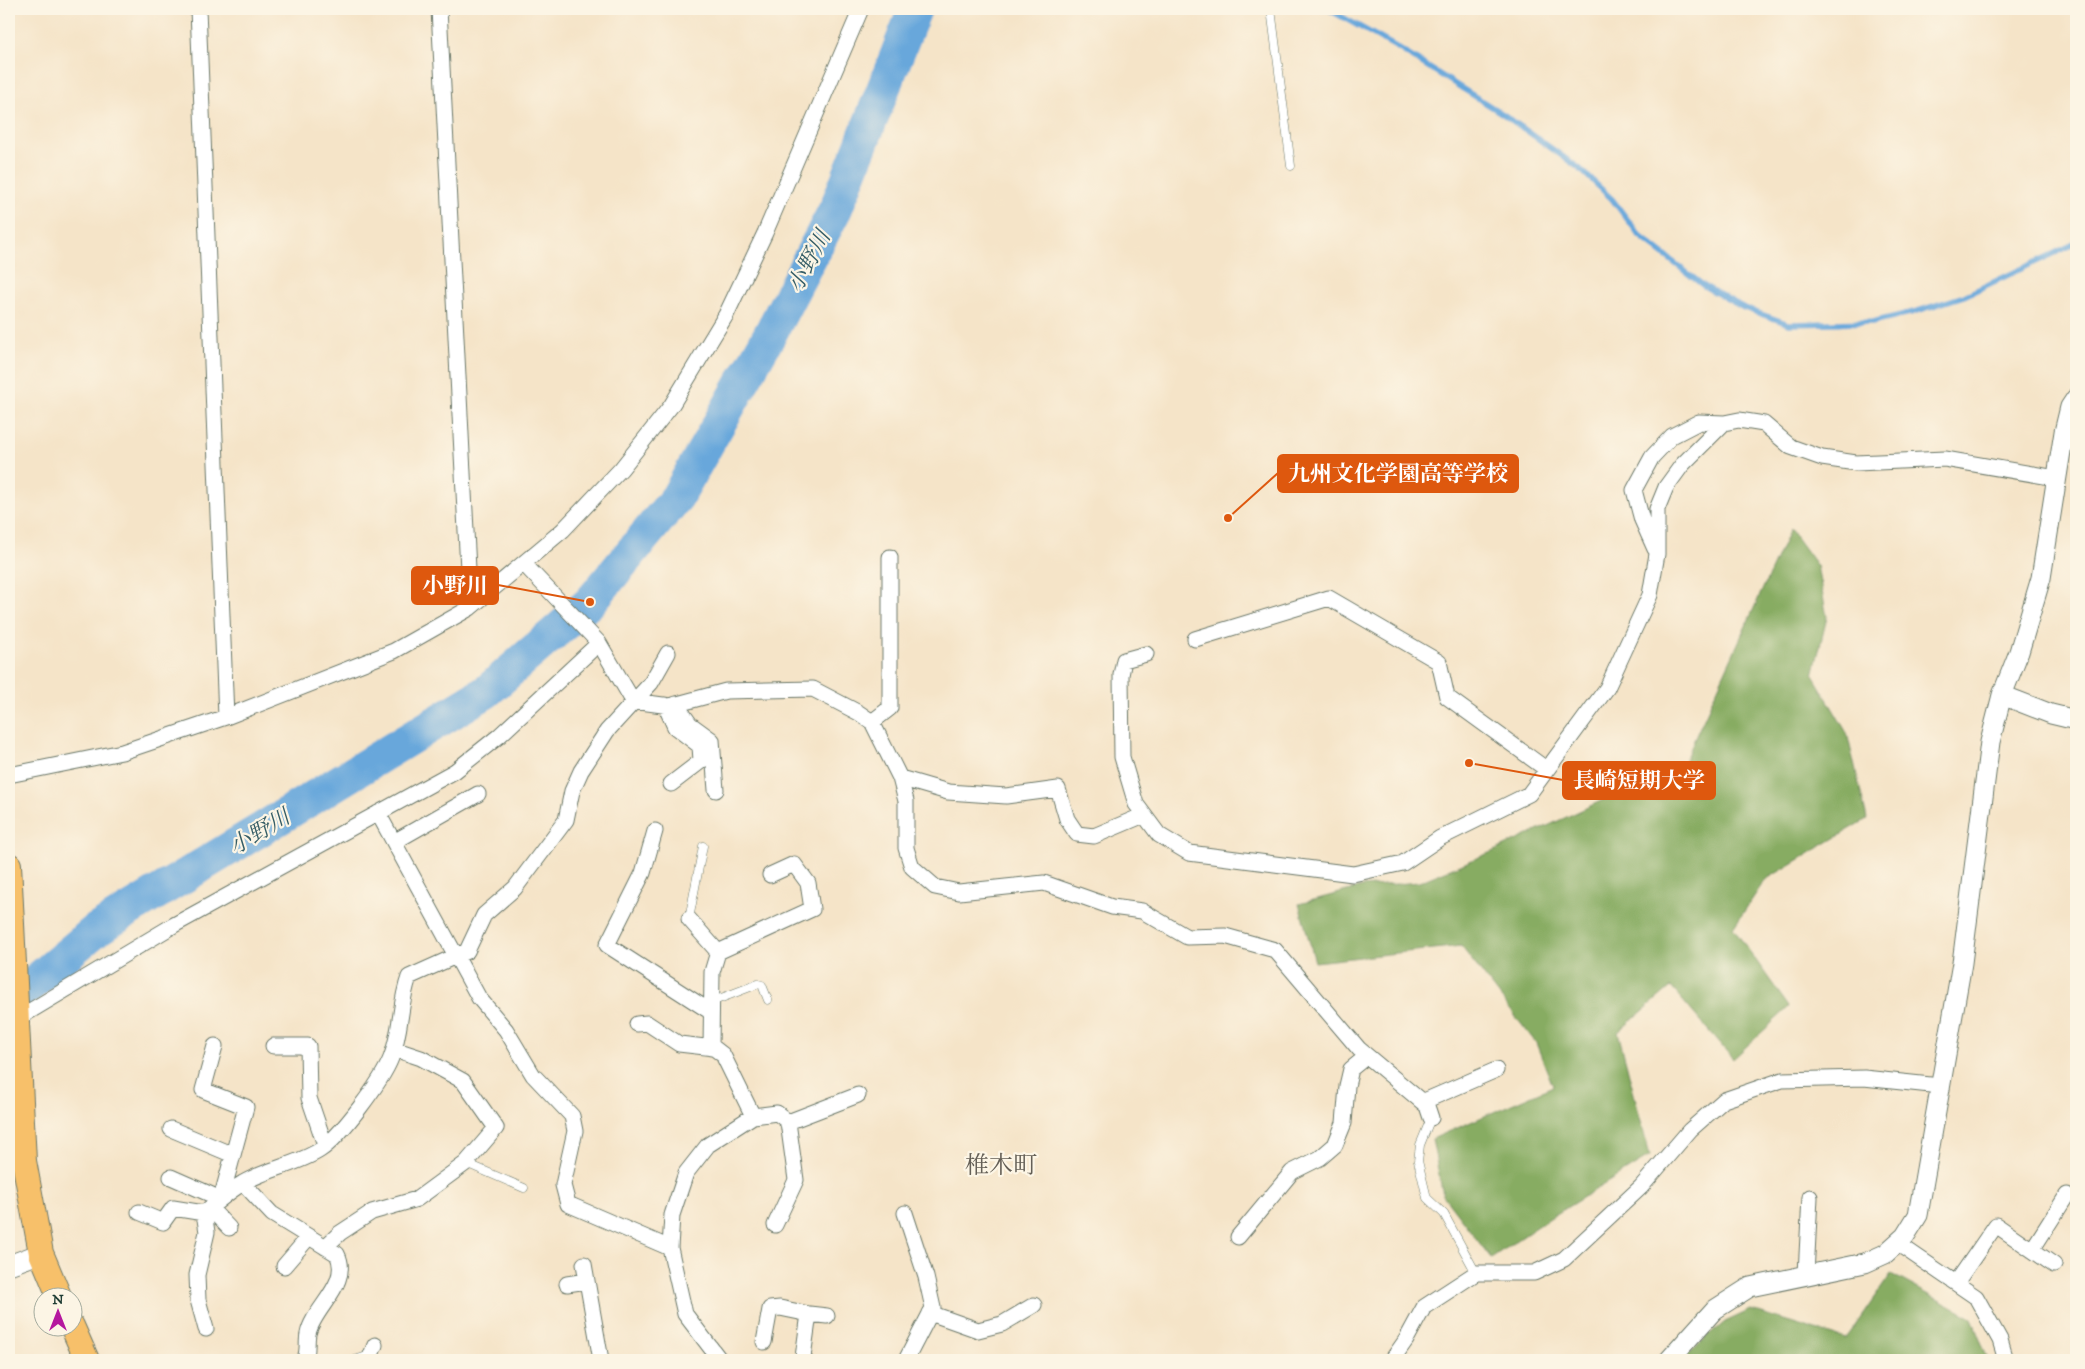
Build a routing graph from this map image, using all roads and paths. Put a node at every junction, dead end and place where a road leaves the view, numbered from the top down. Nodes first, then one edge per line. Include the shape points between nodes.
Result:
1 (198, 9) edge
2 (439, 9) edge
3 (861, 9) edge
4 (1271, 9) edge
5 (1291, 166) dead end
6 (2076, 398) edge
7 (1724, 423) junction
8 (2056, 478) junction
9 (1657, 554) junction
10 (890, 557) dead end
11 (528, 568) junction
12 (470, 608) junction
13 (1195, 639) dead end
14 (596, 640) junction
15 (668, 653) dead end
16 (1146, 654) dead end
17 (2002, 694) junction
18 (633, 701) junction
19 (670, 705) junction
20 (226, 717) junction
21 (2076, 720) edge
22 (872, 722) junction
23 (1546, 769) junction
24 (9, 775) edge
25 (900, 778) junction
26 (671, 784) dead end
27 (716, 790) dead end
28 (478, 794) dead end
29 (378, 813) junction
30 (1144, 815) junction
31 (654, 831) dead end
32 (394, 842) junction
33 (703, 846) dead end
34 (9, 865) edge
35 (770, 874) dead end
36 (689, 919) joint
37 (718, 952) junction
38 (456, 955) junction
39 (768, 1000) dead end
40 (711, 1007) junction
41 (15, 1020) junction
42 (637, 1024) dead end
43 (215, 1046) dead end
44 (273, 1046) dead end
45 (711, 1048) junction
46 (394, 1049) junction
47 (1367, 1056) junction
48 (1496, 1070) dead end
49 (1940, 1086) junction
50 (858, 1095) dead end
51 (1422, 1102) junction
52 (753, 1116) junction
53 (1431, 1118) joint
54 (788, 1122) junction
55 (172, 1129) dead end
56 (326, 1145) junction
57 (233, 1155) junction
58 (466, 1163) junction
59 (171, 1177) dead end
60 (243, 1183) junction
61 (524, 1188) dead end
62 (2067, 1195) dead end
63 (1810, 1197) dead end
64 (212, 1207) junction
65 (139, 1212) dead end
66 (905, 1213) dead end
67 (775, 1225) dead end
68 (229, 1228) dead end
69 (1238, 1237) dead end
70 (308, 1238) junction
71 (1897, 1243) junction
72 (325, 1248) junction
73 (670, 1248) junction
74 (2032, 1250) junction
75 (41, 1253) junction
76 (584, 1264) dead end
77 (9, 1265) edge
78 (2054, 1265) dead end
79 (284, 1266) dead end
80 (1476, 1273) junction
81 (1806, 1274) junction
82 (587, 1281) junction
83 (1956, 1283) junction
84 (567, 1284) dead end
85 (55, 1286) edge
86 (1034, 1305) dead end
87 (930, 1313) junction
88 (809, 1314) junction
89 (827, 1316) dead end
90 (206, 1329) dead end
91 (76, 1336) edge
92 (764, 1342) dead end
93 (372, 1354) edge
94 (87, 1360) edge
95 (304, 1360) edge
96 (356, 1360) edge
97 (601, 1360) edge
98 (720, 1360) edge
99 (805, 1360) edge
100 (906, 1360) edge
101 (1392, 1360) edge
102 (1669, 1360) edge
103 (2006, 1360) edge

1 - 20 street
2 - 12 street
3 - 11 street via 765,233 726,315 671,406 621,469
4 - 5 lane
6 - 8 street via 2070,407
7 - 8 street via 1739,420 1764,424 1791,447 1822,458 1856,464 1945,459
7 - 9 street via 1682,465 1666,488 1657,509
7 - 9 street via 1699,422 1672,436 1652,457 1634,490 1642,520
8 - 17 street via 2041,578 2019,652
9 - 23 street via 1650,595 1607,688
10 - 22 street via 890,708
11 - 12 street
11 - 14 street
12 - 20 street via 394,651
13 - 23 street via 1329,598 1439,662 1447,697
14 - 18 street
14 - 29 street via 499,736 455,771
15 - 18 street via 651,682
16 - 30 street via 1124,660 1121,674 1122,758 1136,804
17 - 21 street via 2051,714
17 - 49 street via 1990,742 1962,963
18 - 19 street
18 - 38 street via 607,731 581,771 572,791 566,820 515,888 484,915 467,951
19 - 22 street via 726,690 814,689
19 - 26 street via 675,727 700,746 700,761
19 - 27 street via 712,740
20 - 24 street via 122,752
22 - 25 street
23 - 30 street via 1529,794 1440,838 1404,862 1353,874 1189,853 1159,835
25 - 30 street via 948,792 987,795 1006,796 1058,789 1067,819 1077,834 1094,836
25 - 47 street via 906,801 906,848 912,866 935,887 959,892 1044,883 1112,907 1142,911 1187,937 1225,936 1275,950
28 - 32 street
29 - 32 street
29 - 41 street via 174,925
31 - 40 street via 644,873 607,945
32 - 38 street
33 - 36 lane
34 - 41 main road
35 - 37 street via 794,864 808,883 812,909
36 - 37 street
37 - 40 street via 712,972
38 - 46 street via 409,977
38 - 73 street via 479,998 506,1030 533,1075 572,1116 575,1131 563,1185 568,1204
39 - 40 lane via 758,984
40 - 45 street
41 - 75 main road via 24,1161
42 - 45 street via 647,1023 679,1044
43 - 57 street via 203,1090 246,1107
44 - 56 street via 308,1046 309,1098
45 - 52 street via 723,1055
46 - 56 street via 367,1097
46 - 58 street via 420,1058 463,1081 496,1128
47 - 51 street
47 - 69 street via 1350,1069 1344,1123 1334,1145 1320,1158 1292,1172
48 - 51 street
49 - 71 street via 1918,1215
49 - 80 street via 1864,1078 1782,1080 1724,1100 1690,1130 1641,1187 1564,1259 1534,1273
50 - 54 street
51 - 53 street
52 - 54 street via 777,1113
52 - 73 street via 708,1145 686,1172 672,1215
53 - 80 lane via 1420,1145 1418,1160 1427,1198 1444,1214
54 - 67 street via 796,1180
55 - 57 street
56 - 60 street via 319,1151
57 - 64 street
58 - 61 lane
58 - 72 street via 417,1199 372,1212 340,1233
59 - 64 street
60 - 64 street
60 - 70 street via 272,1214
62 - 74 street
63 - 81 street
64 - 65 street via 173,1208 163,1222
64 - 68 street
64 - 90 street via 197,1275 198,1300
66 - 87 street via 926,1277 933,1308
70 - 72 street
70 - 79 street
71 - 81 street via 1885,1254 1865,1262
71 - 83 street
72 - 95 street via 336,1254 341,1262 339,1277 308,1333
73 - 98 street via 685,1314
74 - 78 street
74 - 83 street via 1996,1225
75 - 77 street
75 - 85 main road
76 - 82 street
80 - 101 street via 1424,1307
81 - 102 street via 1750,1287 1714,1310
82 - 84 street
82 - 97 street
83 - 103 street via 1976,1297 2000,1340
86 - 87 street via 1002,1324 978,1330
87 - 100 street
88 - 89 street
88 - 92 street via 770,1309
88 - 99 street
91 - 94 main road
93 - 96 lane

